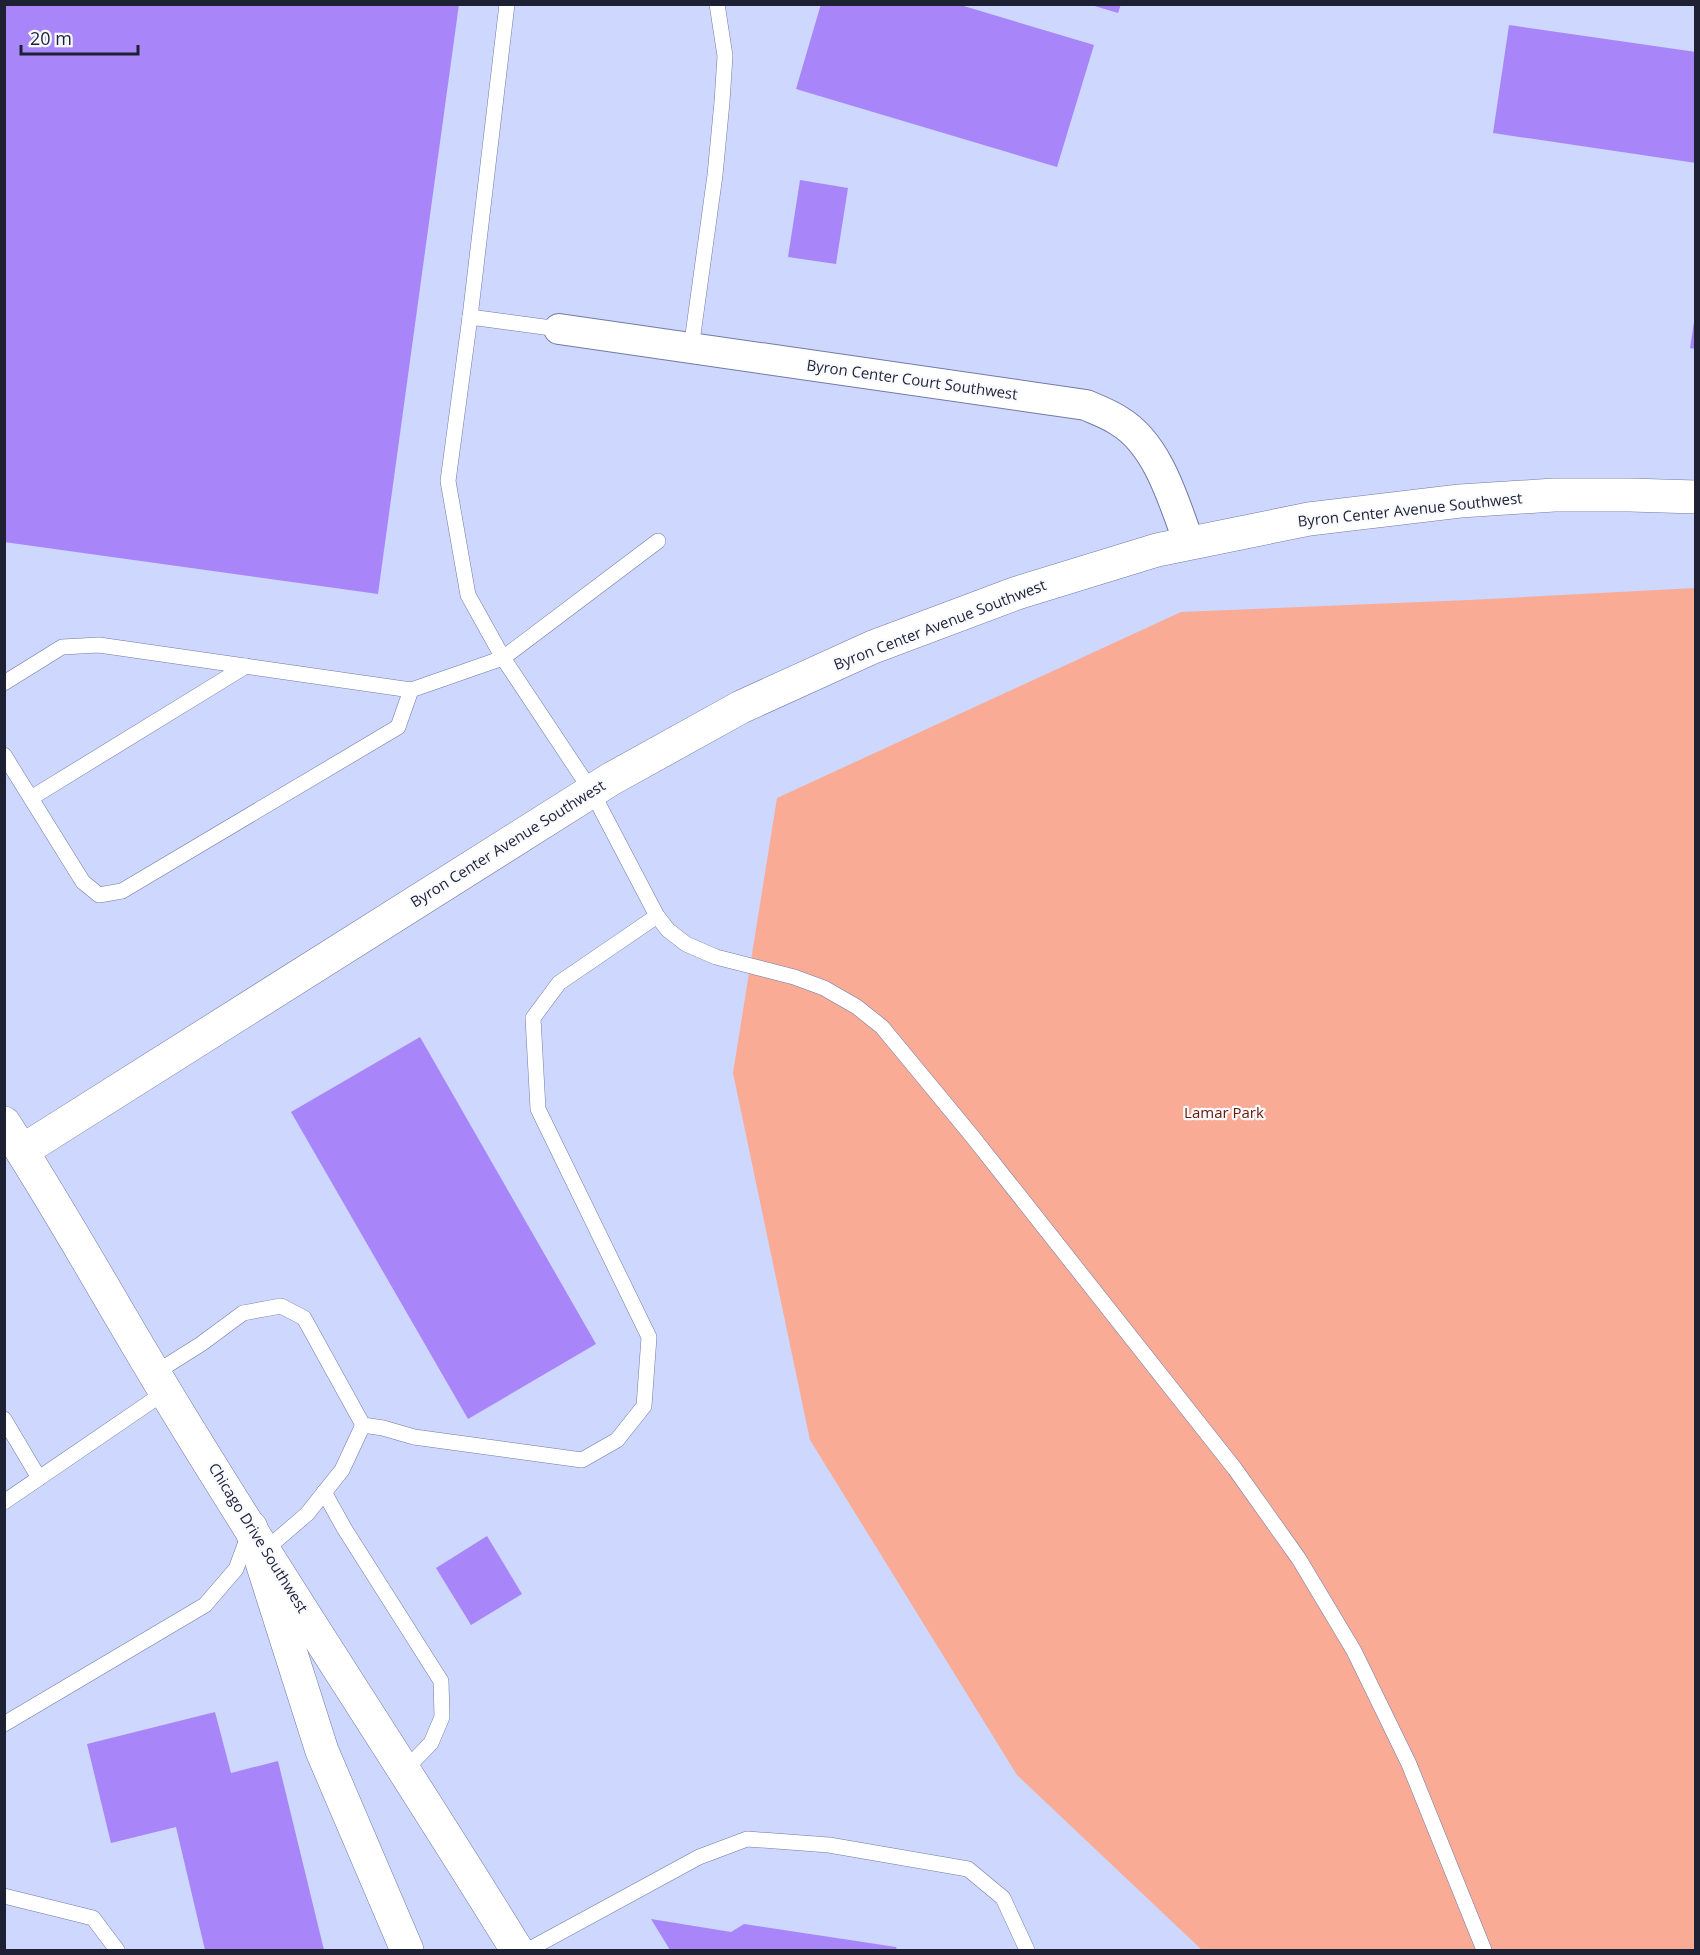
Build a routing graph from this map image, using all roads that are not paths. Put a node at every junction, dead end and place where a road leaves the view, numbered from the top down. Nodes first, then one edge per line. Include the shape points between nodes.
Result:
1 (507, 4) edge
2 (717, 4) edge
3 (470, 317) junction
4 (559, 329) joint
5 (691, 349) junction
6 (1695, 497) edge
7 (658, 541) dead end
8 (1190, 543) junction
9 (503, 658) junction
10 (246, 666) junction
11 (4, 683) edge
12 (411, 690) junction
13 (4, 755) edge
14 (592, 792) junction
15 (31, 798) junction
16 (657, 916) junction
17 (4, 1123) edge
18 (22, 1150) junction
19 (160, 1382) junction
20 (4, 1419) edge
21 (363, 1425) junction
22 (39, 1478) junction
23 (324, 1492) junction
24 (4, 1502) edge
25 (258, 1539) junction
26 (4, 1724) edge
27 (405, 1770) junction
28 (4, 1896) edge
29 (117, 1950) edge
30 (407, 1950) edge
31 (517, 1950) edge
32 (528, 1950) edge
33 (1027, 1950) edge
34 (1484, 1950) edge

1 - 3 lane
2 - 5 lane via 724,56 722,102
3 - 4 lane
3 - 9 lane via 448,481 468,595
4 - 5 street, Byron Center Court Southwest
5 - 8 street, Byron Center Court Southwest via 1086,405 1121,421 1149,448
6 - 8 main road, Byron Center Avenue Southwest via 1554,495 1460,501 1309,519
7 - 9 lane
8 - 14 main road, Byron Center Avenue Southwest via 1017,593 873,647 741,707
9 - 12 lane
9 - 14 lane
10 - 11 lane via 99,645 62,646
10 - 12 lane
10 - 15 lane
12 - 15 lane via 398,727 122,891 99,895 83,882
13 - 15 lane
14 - 16 lane
14 - 18 main road, Byron Center Avenue Southwest
16 - 21 lane via 559,982 533,1018 538,1109 649,1337 644,1406 617,1440 582,1460 414,1437
16 - 34 lane via 686,944 716,957 795,977 857,1006 882,1027 972,1136 1236,1469 1299,1558 1353,1651 1409,1764
17 - 18 main road, Chicago Drive Southwest
18 - 19 main road, Chicago Drive Southwest
19 - 21 lane via 201,1344 243,1313 281,1306 304,1318
19 - 22 lane
19 - 25 main road, Chicago Drive Southwest
20 - 22 lane
21 - 23 lane via 342,1470
22 - 24 lane
23 - 25 lane via 307,1514
23 - 27 lane via 441,1681 442,1717 431,1743
25 - 26 lane via 205,1605
25 - 27 main road, Chicago Drive Southwest
25 - 30 main road via 322,1750
27 - 31 main road, Chicago Drive Southwest
28 - 29 lane via 93,1918
32 - 33 lane via 699,1857 747,1839 829,1845 968,1869 1003,1898

